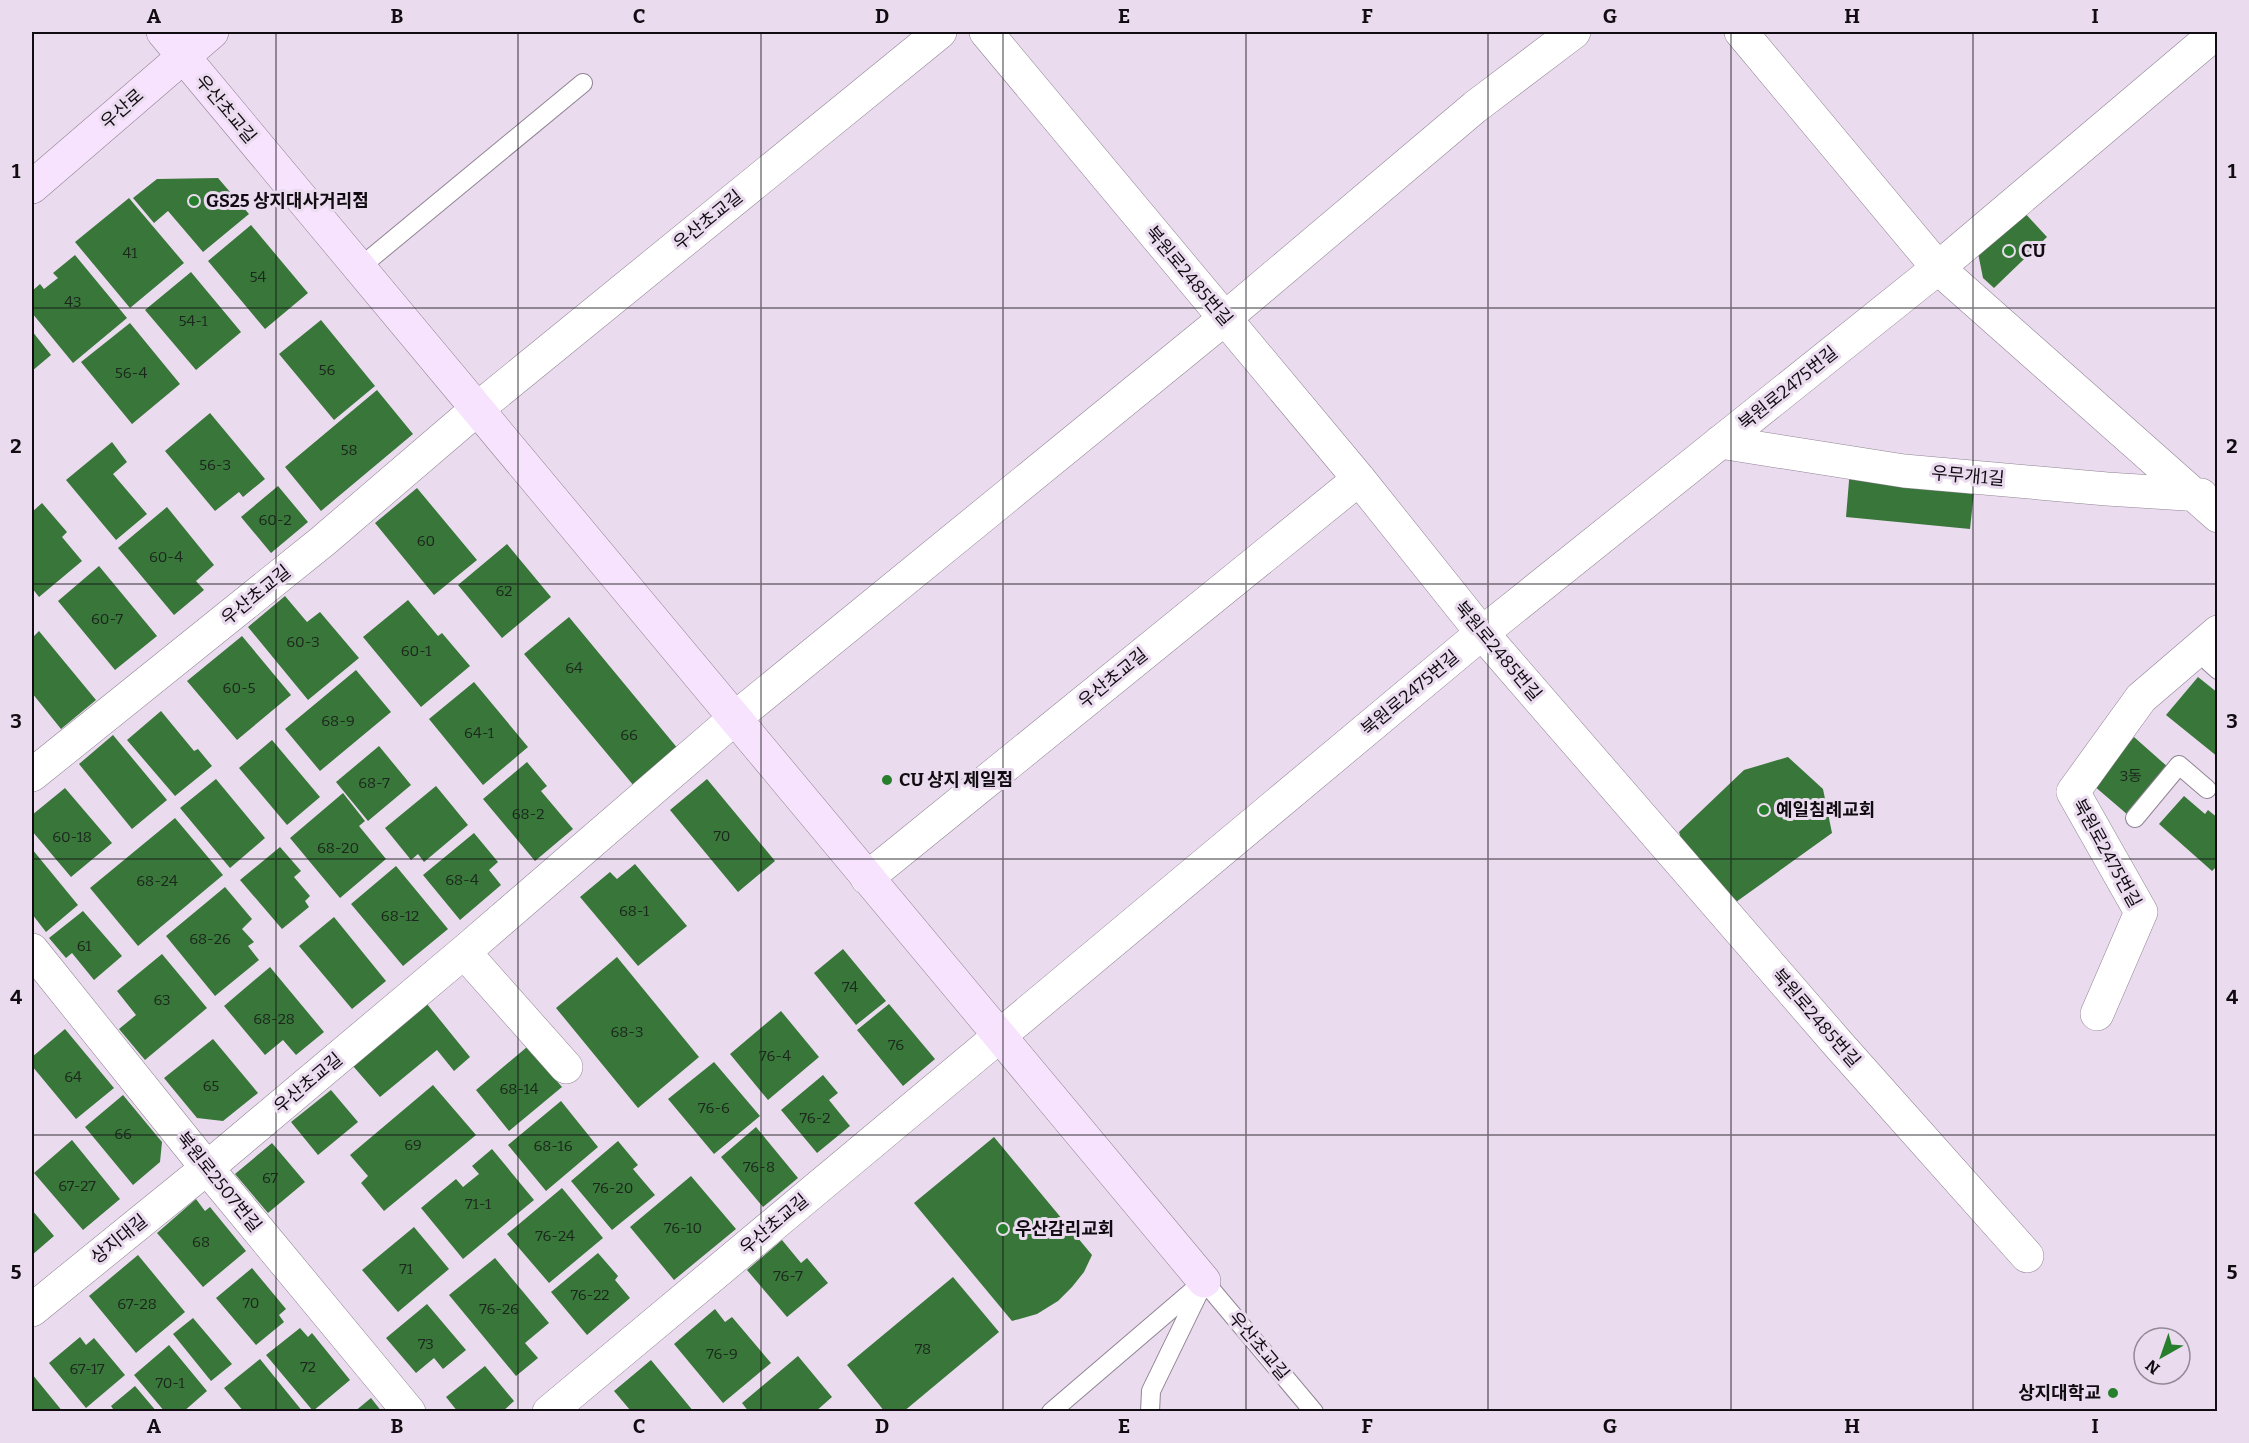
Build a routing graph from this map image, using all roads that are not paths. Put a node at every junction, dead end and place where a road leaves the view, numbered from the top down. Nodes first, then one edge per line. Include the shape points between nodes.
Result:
1 (163, 32) edge
2 (212, 32) edge
3 (940, 32) edge
4 (986, 32) edge
5 (1574, 32) edge
6 (1742, 32) edge
7 (2217, 32) edge
8 (183, 57) junction
9 (582, 83) dead end
10 (32, 187) edge
11 (359, 268) junction
12 (1938, 268) junction
13 (1224, 319) junction
14 (477, 409) junction
15 (1720, 442) junction
16 (1359, 479) junction
17 (2205, 495) edge
18 (2217, 516) edge
19 (1482, 633) junction
20 (2215, 655) edge
21 (735, 718) junction
22 (32, 775) edge
23 (2214, 788) edge
24 (2135, 818) dead end
25 (867, 878) junction
26 (32, 950) edge
27 (464, 952) junction
28 (2097, 1014) dead end
29 (1000, 1036) junction
30 (566, 1067) dead end
31 (207, 1168) junction
32 (2027, 1256) dead end
33 (1204, 1281) junction
34 (32, 1310) edge
35 (409, 1412) edge
36 (549, 1412) edge
37 (1051, 1412) edge
38 (1150, 1412) edge
39 (1314, 1412) edge

1 - 8 street, 우산초교길
2 - 8 street, 우산로
3 - 14 street, 우산초교길
4 - 13 street, 북원로2485번길
5 - 13 street via 1475,107
6 - 12 street
7 - 12 street, 북원로2475번길
8 - 10 street, 우산로
8 - 11 street, 우산초교길
9 - 11 lane
11 - 14 street, 우산초교길
12 - 15 street, 북원로2475번길
12 - 17 street
13 - 16 street, 북원로2485번길
13 - 21 street, 우산초교길
14 - 21 street, 우산초교길
14 - 22 street, 우산초교길 via 323,541
15 - 17 street, 우무개1길 via 1904,471
15 - 19 street, 북원로2475번길
16 - 19 street, 북원로2485번길
16 - 25 street, 우산초교길
17 - 18 street
19 - 29 street, 북원로2475번길
19 - 32 street, 북원로2485번길
20 - 28 street, 북원로2475번길 via 2141,698 2073,792 2141,912
21 - 25 street, 우산초교길
21 - 27 street, 우산초교길
23 - 24 lane via 2179,765
25 - 29 street, 우산초교길
26 - 31 street, 북원로2507번길
27 - 30 street
27 - 31 street, 우산초교길
29 - 33 street, 우산초교길
29 - 36 street, 우산초교길
31 - 34 street, 상지대길
31 - 35 street, 북원로2507번길
33 - 37 lane
33 - 38 lane via 1151,1391
33 - 39 lane, 우산초교길

